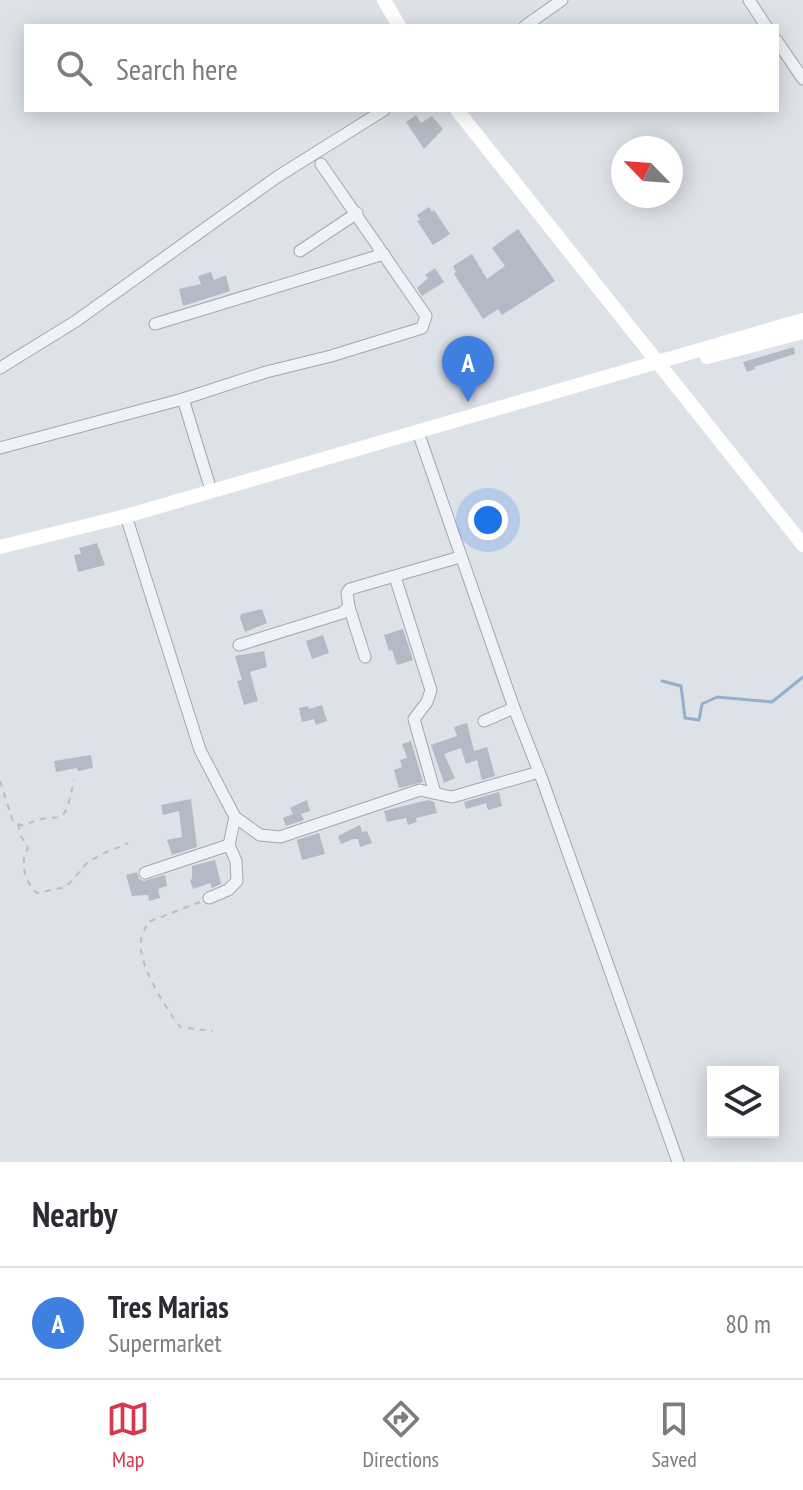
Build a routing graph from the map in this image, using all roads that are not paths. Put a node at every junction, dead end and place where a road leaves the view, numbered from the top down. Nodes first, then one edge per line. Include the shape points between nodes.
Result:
1 (384, 0) edge
2 (562, 0) edge
3 (754, 2) edge
4 (398, 24) edge
5 (528, 24) edge
6 (765, 24) edge
7 (779, 44) edge
8 (803, 79) edge
9 (381, 112) edge
10 (459, 112) edge
11 (321, 164) dead end
12 (357, 213) junction
13 (300, 251) dead end
14 (384, 254) junction
15 (803, 320) edge
16 (155, 324) dead end
17 (803, 332) edge
18 (657, 365) junction
19 (0, 368) edge
20 (183, 399) junction
21 (418, 432) junction
22 (0, 448) edge
23 (211, 490) junction
24 (126, 516) junction
25 (803, 545) edge
26 (0, 547) edge
27 (460, 557) junction
28 (395, 577) junction
29 (349, 607) junction
30 (239, 645) dead end
31 (365, 657) dead end
32 (514, 708) junction
33 (484, 721) dead end
34 (539, 772) junction
35 (435, 793) junction
36 (235, 817) junction
37 (229, 845) junction
38 (145, 873) dead end
39 (209, 898) road end
40 (678, 1162) edge

1 - 4 street
2 - 5 street
3 - 6 street
7 - 8 street
9 - 19 street
10 - 18 street
11 - 12 street
12 - 13 street
12 - 14 street
14 - 16 street
14 - 20 street via 426,316 422,328
15 - 18 street
17 - 18 street
18 - 21 street
18 - 25 street
20 - 22 street
20 - 23 street
21 - 23 street
21 - 27 street
23 - 24 street
24 - 26 street
24 - 36 street via 200,750
27 - 28 street
27 - 32 street
28 - 29 street via 350,589
28 - 35 street via 431,690 414,719
29 - 30 street
29 - 31 street
32 - 33 street
32 - 34 street
34 - 35 street via 452,797
34 - 40 street
35 - 36 street via 420,790 272,838 255,833
36 - 37 street
37 - 38 street
37 - 39 street via 237,881

